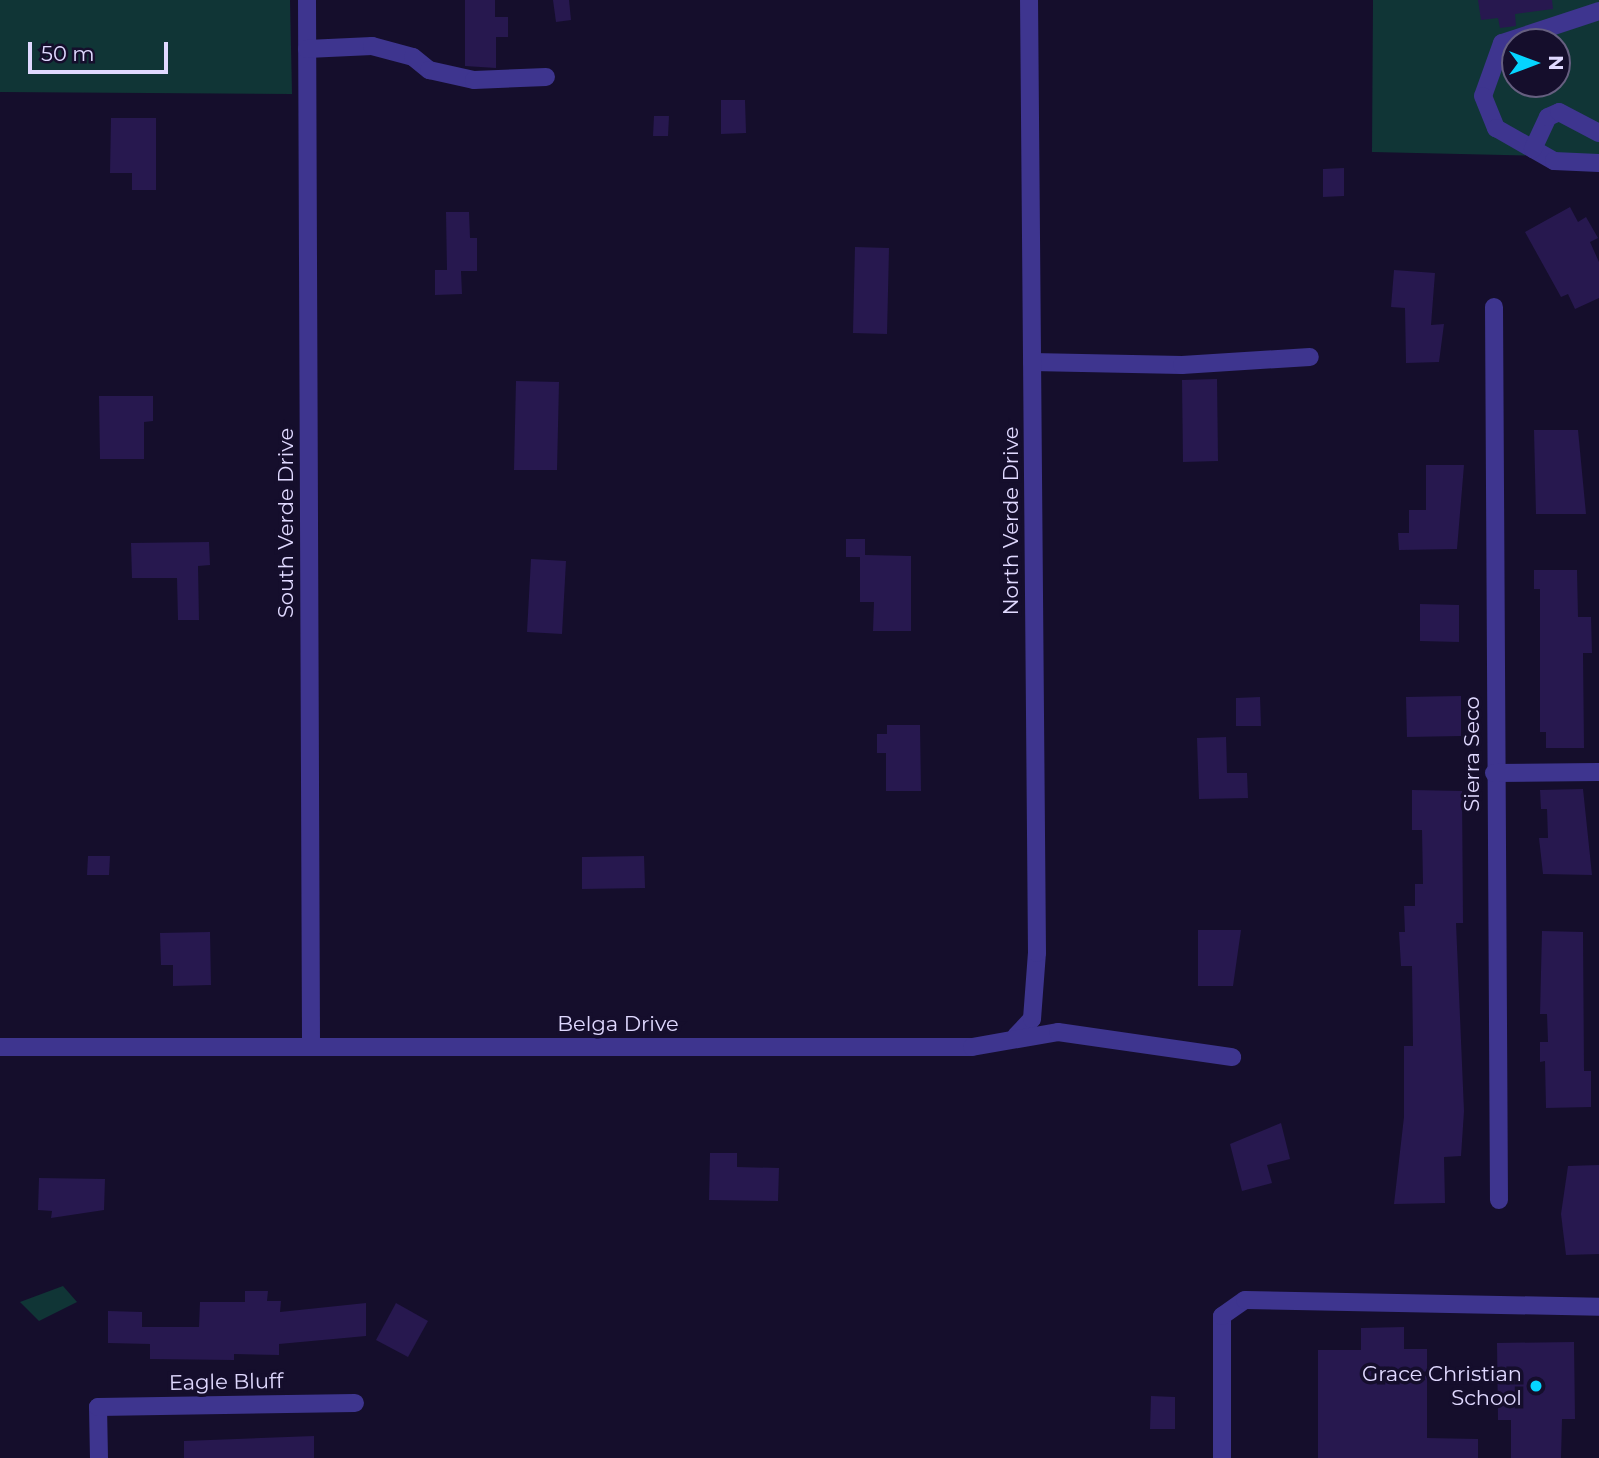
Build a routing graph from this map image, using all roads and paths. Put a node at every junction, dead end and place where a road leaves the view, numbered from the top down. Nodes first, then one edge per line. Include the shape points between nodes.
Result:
1 (307, 0) edge
2 (1029, 0) edge
3 (1599, 11) edge
4 (307, 49) junction
5 (546, 76) dead end
6 (1599, 134) edge
7 (1533, 149) junction
8 (1599, 163) edge
9 (1494, 307) dead end
10 (1310, 357) dead end
11 (1032, 362) junction
12 (1599, 772) edge
13 (1494, 773) junction
14 (1016, 1036) junction
15 (311, 1046) junction
16 (0, 1048) edge
17 (1232, 1057) dead end
18 (1499, 1200) dead end
19 (1599, 1307) edge
20 (355, 1403) dead end
21 (99, 1458) edge
22 (1222, 1458) edge

1 - 4 street, South Verde Drive
2 - 11 street, North Verde Drive
3 - 7 street via 1502,43 1483,96 1486,113 1496,128
4 - 5 street via 372,46 413,57 429,70 474,80
4 - 15 street, South Verde Drive
6 - 7 street via 1559,112 1548,117
7 - 8 street via 1554,161
9 - 13 street, Sierra Seco
10 - 11 street via 1182,365
11 - 14 street, North Verde Drive via 1037,953 1032,1019
12 - 13 street
13 - 18 street, Sierra Seco
14 - 15 street, Belga Drive via 972,1047
14 - 17 street, Belga Drive via 1058,1032
15 - 16 street, Belga Drive
19 - 22 street via 1245,1300 1222,1316
20 - 21 street, Eagle Bluff via 98,1407

